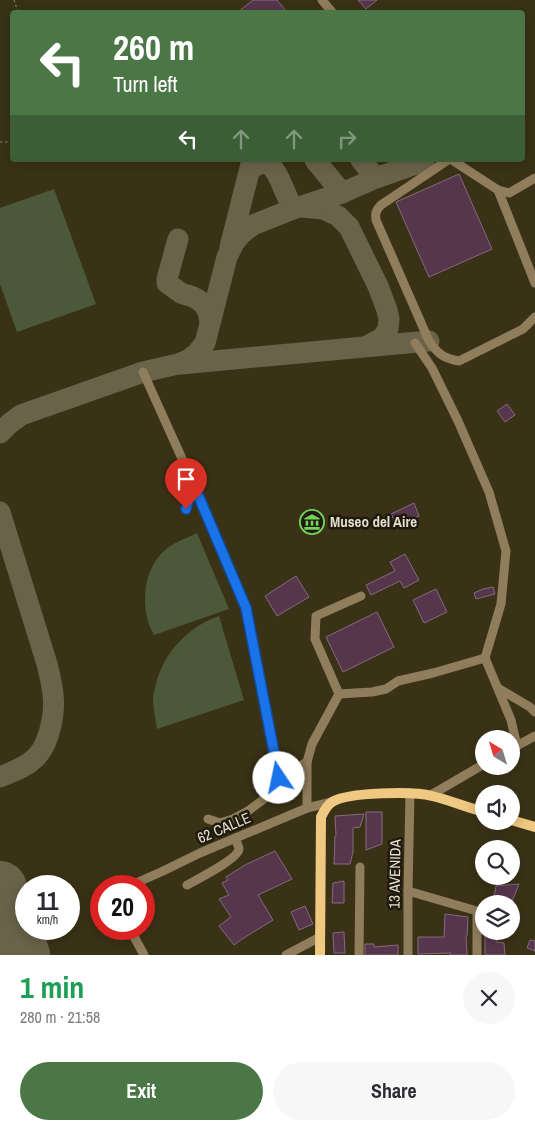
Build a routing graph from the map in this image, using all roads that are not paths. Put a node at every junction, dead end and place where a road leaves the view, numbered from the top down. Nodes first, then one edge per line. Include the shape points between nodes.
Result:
1 (322, 0) edge
2 (330, 10) edge
3 (447, 162) edge
4 (453, 162) edge
5 (535, 178) edge
6 (498, 190) junction
7 (535, 283) edge
8 (535, 317) edge
9 (415, 343) dead end
10 (143, 372) dead end
11 (193, 483) junction
12 (186, 509) dead end
13 (361, 596) dead end
14 (485, 658) junction
15 (498, 688) junction
16 (339, 694) junction
17 (535, 712) edge
18 (512, 730) edge
19 (535, 736) edge
20 (520, 745) edge
21 (307, 762) junction
22 (475, 769) edge
23 (279, 778) junction
24 (410, 793) junction
25 (430, 795) junction
26 (332, 802) junction
27 (307, 808) junction
28 (475, 809) edge
29 (208, 819) dead end
30 (520, 823) edge
31 (535, 828) edge
32 (235, 838) junction
33 (360, 867) dead end
34 (154, 875) edge
35 (187, 885) dead end
36 (408, 890) junction
37 (475, 904) edge
38 (320, 937) junction
39 (136, 940) edge
40 (479, 940) edge
41 (144, 955) edge
42 (286, 955) edge
43 (320, 955) edge
44 (359, 955) edge
45 (408, 955) edge
46 (477, 955) edge

1 - 2 street
3 - 8 street via 381,205 375,214 429,341 441,355 459,361 523,329
4 - 6 street
5 - 6 street via 509,193
6 - 7 street
9 - 14 street via 432,368 458,421 489,492 506,551 501,604
10 - 11 street
11 - 12 street
11 - 23 street via 246,608
13 - 16 street via 316,616 315,639
14 - 15 street
14 - 16 street via 398,681 372,692
15 - 17 street
15 - 18 street
16 - 21 street via 312,744
19 - 20 street
21 - 23 street
21 - 27 street
22 - 25 street
23 - 29 street via 264,799 248,811 220,823
24 - 25 main road
24 - 26 main road via 345,797
24 - 36 street, 13 AVENIDA
25 - 28 main road
26 - 27 street, 62 CALLE
26 - 38 main road via 321,817
27 - 32 street, 62 CALLE
30 - 31 main road
32 - 34 street, 62 CALLE
32 - 35 street via 239,848 231,860
33 - 44 street
36 - 37 street
36 - 45 street, 13 AVENIDA
38 - 42 street
38 - 43 main road
39 - 41 street
40 - 46 street

